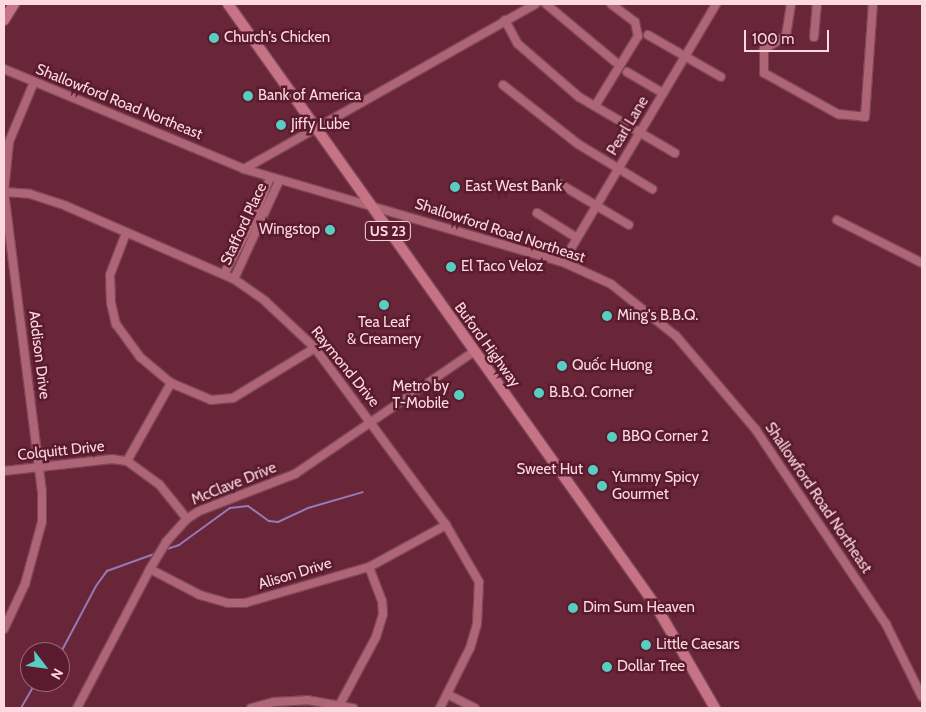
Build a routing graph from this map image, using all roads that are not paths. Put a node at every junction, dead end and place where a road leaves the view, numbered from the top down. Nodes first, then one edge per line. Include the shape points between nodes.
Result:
1 (14, 4) edge
2 (228, 4) edge
3 (536, 4) edge
4 (546, 4) edge
5 (611, 4) edge
6 (716, 4) edge
7 (791, 4) edge
8 (817, 4) edge
9 (873, 4) edge
10 (4, 20) edge
11 (506, 20) junction
12 (648, 35) dead end
13 (814, 36) dead end
14 (685, 56) junction
15 (619, 65) junction
16 (4, 69) edge
17 (627, 72) dead end
18 (721, 77) dead end
19 (34, 82) junction
20 (503, 85) dead end
21 (663, 93) junction
22 (595, 106) junction
23 (315, 128) junction
24 (640, 132) junction
25 (675, 153) dead end
26 (244, 169) junction
27 (618, 169) junction
28 (275, 179) junction
29 (560, 184) dead end
30 (652, 189) dead end
31 (4, 192) edge
32 (368, 204) junction
33 (596, 206) junction
34 (537, 213) dead end
35 (837, 220) dead end
36 (630, 225) dead end
37 (126, 233) junction
38 (577, 238) junction
39 (563, 262) junction
40 (922, 263) edge
41 (224, 274) junction
42 (234, 279) junction
43 (315, 348) junction
44 (473, 352) junction
45 (171, 383) junction
46 (372, 422) junction
47 (127, 462) junction
48 (39, 465) junction
49 (4, 470) edge
50 (187, 520) junction
51 (446, 525) junction
52 (369, 567) junction
53 (150, 568) junction
54 (4, 629) edge
55 (449, 695) junction
56 (922, 697) edge
57 (340, 704) junction
58 (77, 708) edge
59 (251, 708) edge
60 (354, 708) edge
61 (440, 708) edge
62 (474, 708) edge
63 (715, 708) edge

1 - 10 main road
2 - 23 main road, Buford Highway / US 23
3 - 11 street
4 - 15 street
5 - 15 street via 635,22 638,29
6 - 14 street, Pearl Lane
7 - 9 street via 786,36 764,49 764,73 838,114 865,117
8 - 13 street
11 - 22 street via 518,44
11 - 23 street
12 - 14 street
14 - 18 street
14 - 21 street, Pearl Lane
15 - 22 street
16 - 19 street, Shallowford Road Northeast
17 - 21 street
19 - 26 street, Shallowford Road Northeast
19 - 31 street, Addison Drive via 9,142
20 - 27 street via 578,144
21 - 24 street, Pearl Lane
22 - 24 street
23 - 26 street
23 - 32 main road, Buford Highway / US 23
24 - 25 street
24 - 27 street, Pearl Lane
26 - 28 street, Shallowford Road Northeast
27 - 30 street
27 - 33 street, Pearl Lane
28 - 32 street, Shallowford Road Northeast
28 - 41 street, Stafford Place
28 - 42 street, Stafford Place
29 - 33 street
31 - 37 street, Raymond Drive via 46,198
31 - 48 street, Addison Drive
32 - 39 street, Shallowford Road Northeast
32 - 44 main road, Buford Highway / US 23
33 - 36 street
33 - 38 street, Pearl Lane
34 - 38 street
35 - 40 street
37 - 41 street, Raymond Drive
37 - 45 street via 110,275 116,324 140,357
38 - 39 street, Pearl Lane
39 - 56 street, Shallowford Road Northeast via 611,284 628,296 668,328 698,358 756,430 869,597 901,650
41 - 42 street, Raymond Drive
42 - 43 street, Raymond Drive via 266,301
43 - 45 street via 248,392 227,400 211,400
43 - 46 street, Raymond Drive
44 - 46 street, McClave Drive
44 - 63 main road, Buford Highway / US 23 via 669,626
45 - 47 street
46 - 50 street, McClave Drive via 295,474 199,511
46 - 51 street, Raymond Drive
47 - 48 street, Colquitt Drive via 112,459
47 - 50 street, Colquitt Drive via 159,484
48 - 49 street, Colquitt Drive
48 - 54 street, Addison Drive via 42,522 25,584
50 - 53 street, McClave Drive via 163,547
51 - 52 street, Alison Drive
51 - 55 street, Raymond Drive via 474,570 480,595 470,648
52 - 53 street, Alison Drive via 244,604 206,598
52 - 57 street via 382,600 383,614 376,637
53 - 58 street, McClave Drive
55 - 61 street, Raymond Drive
55 - 62 street
57 - 59 street via 306,700 274,702
57 - 60 street

